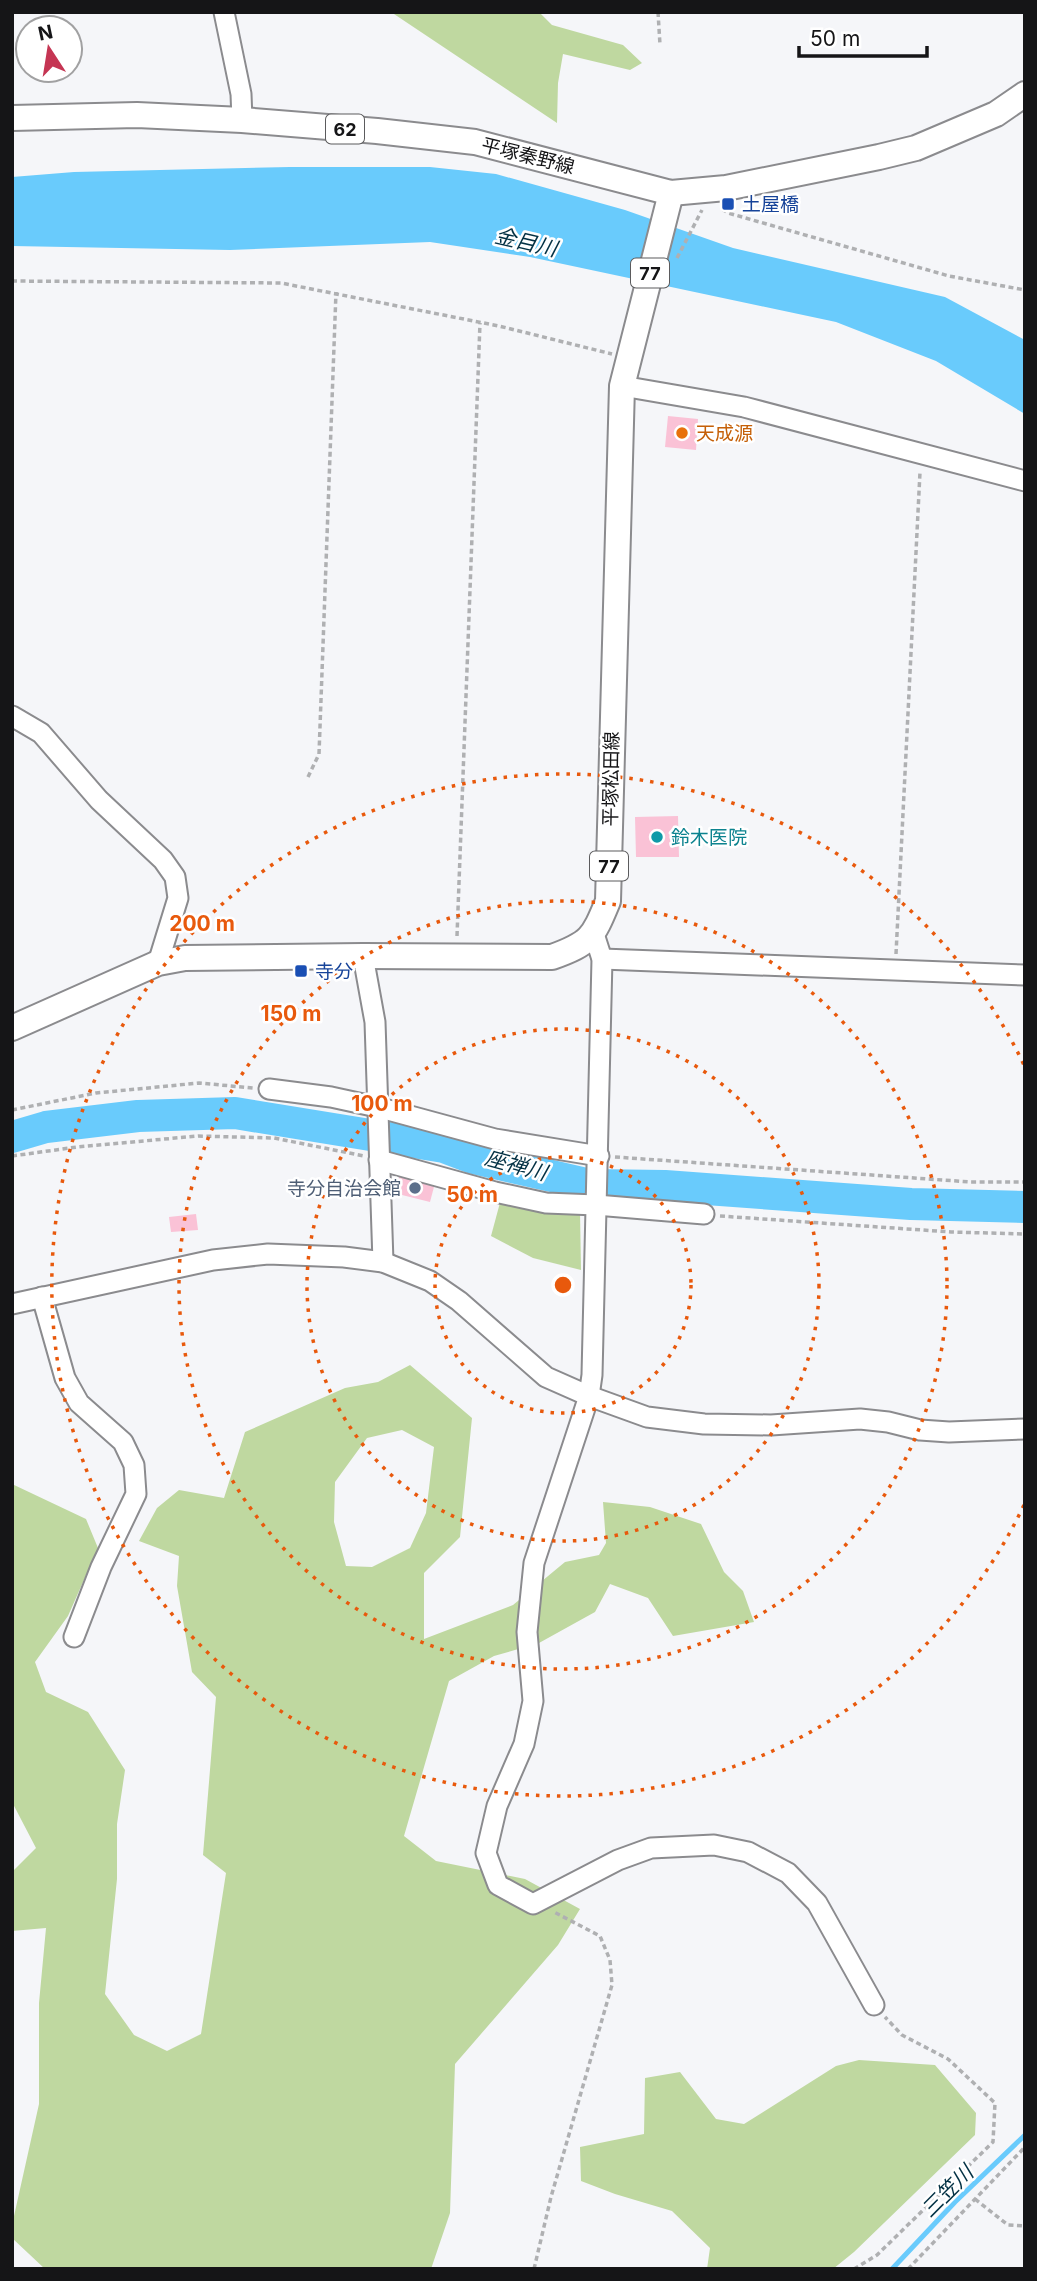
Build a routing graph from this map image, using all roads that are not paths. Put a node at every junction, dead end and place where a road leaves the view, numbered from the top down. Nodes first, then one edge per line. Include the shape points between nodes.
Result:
1 (224, 12) edge
2 (1025, 95) edge
3 (12, 118) edge
4 (242, 120) junction
5 (671, 193) junction
6 (622, 386) junction
7 (1025, 481) edge
8 (12, 716) edge
9 (594, 934) junction
10 (363, 956) junction
11 (602, 959) junction
12 (158, 963) junction
13 (1025, 975) edge
14 (12, 1028) edge
15 (269, 1089) road end
16 (377, 1109) junction
17 (599, 1156) junction
18 (379, 1160) junction
19 (596, 1205) junction
20 (704, 1214) road end
21 (383, 1262) junction
22 (42, 1297) junction
23 (12, 1304) edge
24 (589, 1396) junction
25 (1025, 1429) edge
26 (74, 1637) dead end
27 (874, 2005) road end

1 - 4 street
2 - 5 main road, 平塚秦野線 / 62 via 996,114 916,148 712,190
3 - 4 main road, 平塚秦野線 / 62 via 137,115
4 - 5 main road, 平塚秦野線 / 62 via 475,142
5 - 6 main road, 平塚松田線 / 77 via 623,354
6 - 7 street via 744,407
6 - 9 main road, 平塚松田線 / 77 via 608,901
8 - 12 street via 41,733 175,877 178,898
9 - 10 main road via 577,948 552,957
9 - 11 street
10 - 12 main road via 185,958
10 - 16 street via 375,1022
11 - 13 street
11 - 17 street
12 - 14 main road
15 - 16 street
16 - 17 street via 495,1139
16 - 18 street
17 - 19 street
18 - 19 street via 533,1201
18 - 21 street
19 - 20 street
19 - 24 street
21 - 22 street via 268,1254 213,1260
21 - 24 street via 430,1281 546,1377
22 - 23 street
22 - 26 street via 65,1378 79,1403 123,1442 134,1465 136,1494
24 - 25 street via 647,1417 704,1424 860,1419 950,1432
24 - 27 street via 534,1563 527,1632 533,1701 524,1744 497,1805 486,1853 498,1885 533,1904 651,1848 714,1845 748,1852 788,1873 817,1903

